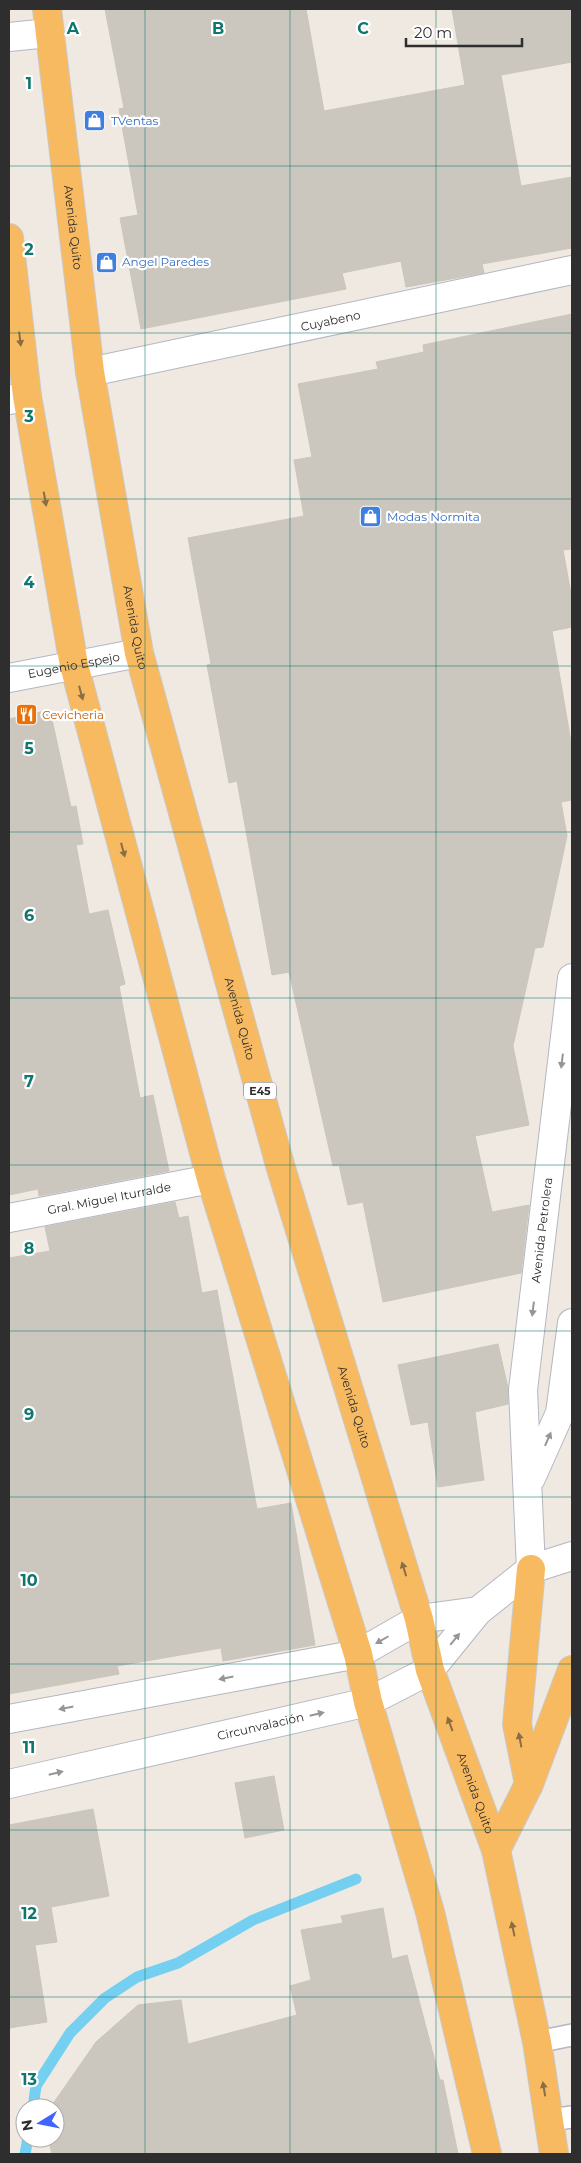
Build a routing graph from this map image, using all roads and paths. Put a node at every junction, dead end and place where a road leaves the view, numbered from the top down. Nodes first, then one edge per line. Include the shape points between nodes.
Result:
1 (48, 21) edge
2 (9, 37) edge
3 (9, 238) edge
4 (572, 270) edge
5 (90, 372) junction
6 (18, 398) edge
7 (139, 652) junction
8 (74, 665) junction
9 (9, 678) edge
10 (572, 978) edge
11 (211, 1179) junction
12 (9, 1218) edge
13 (572, 1323) edge
14 (529, 1484) junction
15 (572, 1556) edge
16 (531, 1569) junction
17 (478, 1611) junction
18 (419, 1619) junction
19 (358, 1654) junction
20 (430, 1670) junction
21 (572, 1670) edge
22 (368, 1702) junction
23 (9, 1719) edge
24 (9, 1784) edge
25 (529, 1784) junction
26 (496, 1850) junction
27 (572, 2035) edge
28 (537, 2042) junction
29 (561, 2118) edge
30 (487, 2154) edge
31 (554, 2154) edge

1 - 2 main road
1 - 5 highway, Avenida Quito / E45
3 -> 6 highway
4 - 5 main road, Cuyabeno
5 - 7 highway, Avenida Quito / E45
6 -> 8 highway
7 - 8 main road, Eugenio Espejo
18 -> 7 highway, Avenida Quito / E45 via 280,1165
8 - 9 main road, Eugenio Espejo
8 -> 11 highway
10 -> 14 main road, Avenida Petrolera via 524,1390
11 - 12 main road, Gral. Miguel Iturralde
11 - 19 highway
14 -> 13 main road, Avenida Petrolera via 560,1413
14 - 16 main road, Avenida Petrolera
15 - 16 main road, Circunvalación
16 - 17 main road, Circunvalación
25 -> 16 highway via 517,1724
17 - 18 main road
20 -> 17 main road, Circunvalación
18 -> 19 main road
18 - 20 highway, Avenida Quito / E45
19 - 22 highway
19 -> 23 main road
20 - 22 main road, Circunvalación
26 -> 20 highway, Avenida Quito / E45
21 - 25 highway
24 -> 22 main road, Circunvalación
22 - 30 highway via 430,1912
25 - 26 highway
28 -> 26 highway, Avenida Quito / E45
27 - 28 lane
29 -> 28 highway, Avenida Quito / E45
29 - 31 highway, Avenida Quito / E45

